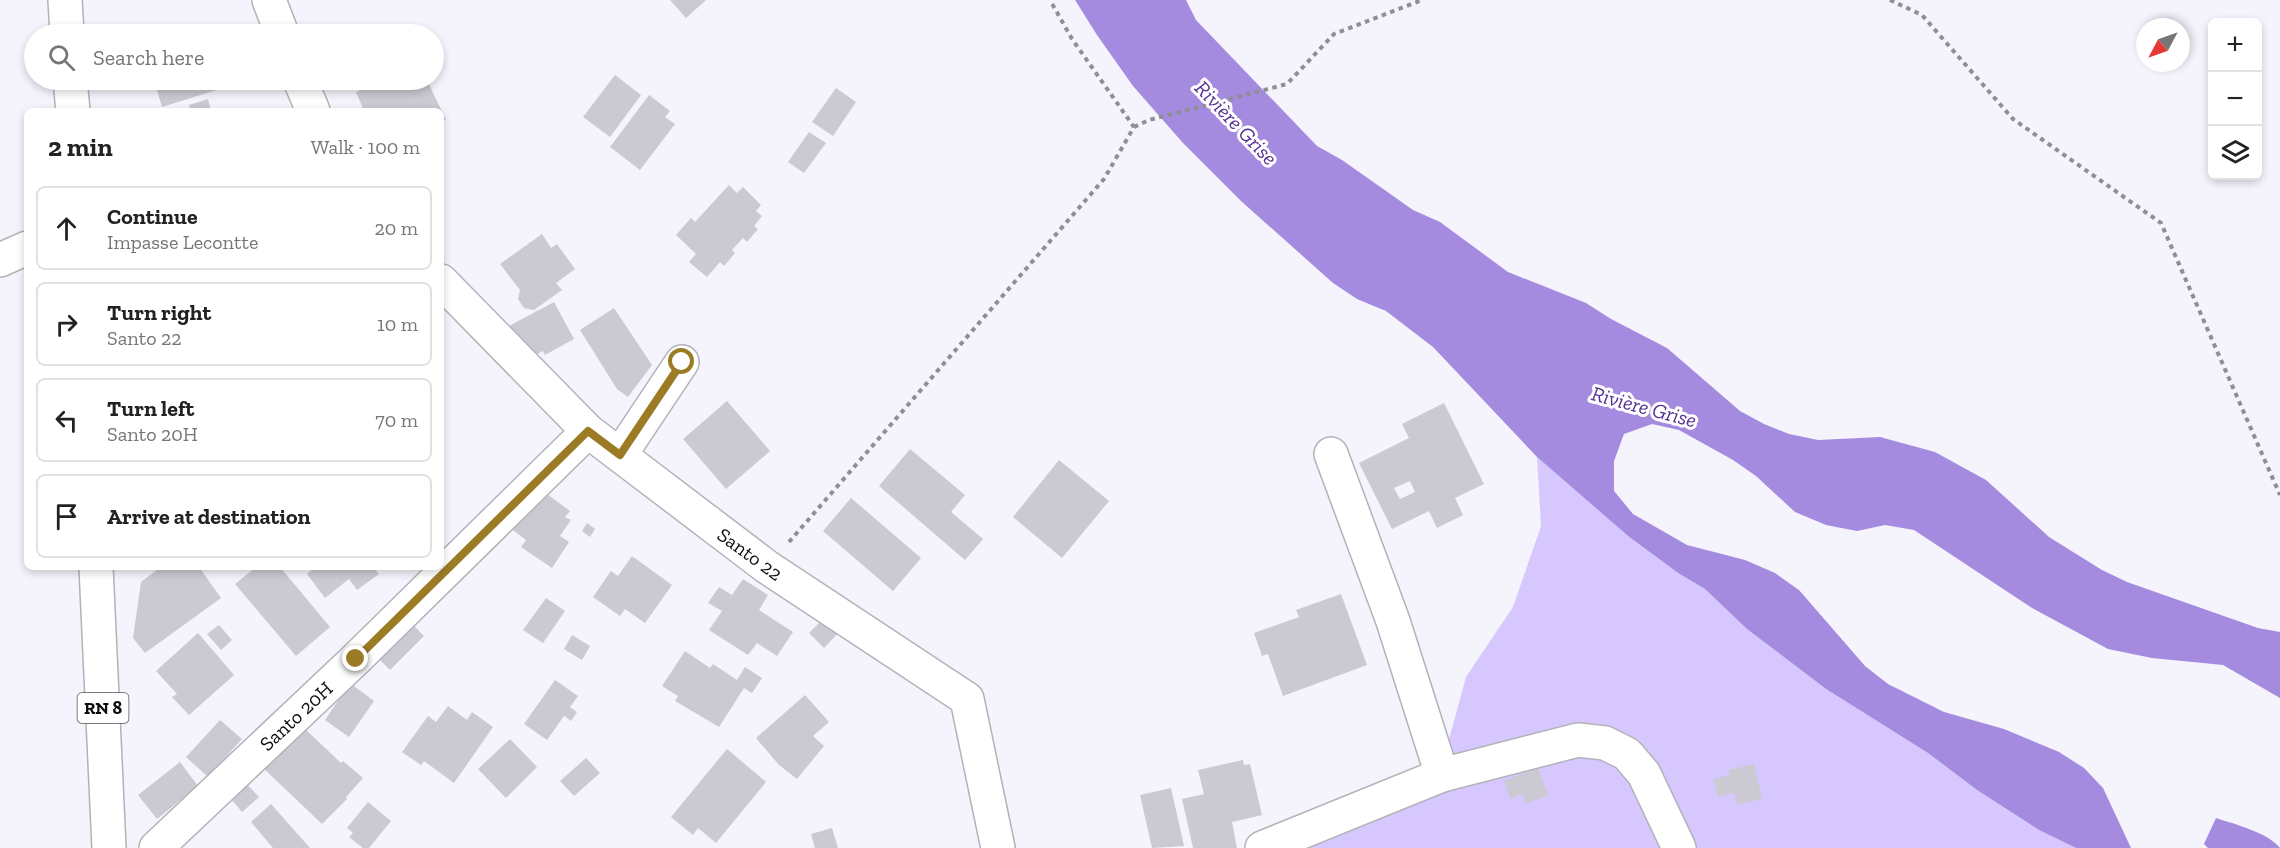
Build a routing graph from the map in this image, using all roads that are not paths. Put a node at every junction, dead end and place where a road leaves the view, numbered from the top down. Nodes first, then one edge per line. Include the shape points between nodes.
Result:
1 (65, 0) edge
2 (269, 0) edge
3 (66, 24) edge
4 (278, 24) edge
5 (71, 90) edge
6 (304, 90) edge
7 (73, 108) edge
8 (312, 108) edge
9 (24, 249) edge
10 (0, 260) edge
11 (444, 284) edge
12 (682, 362) dead end
13 (588, 431) junction
14 (1331, 454) dead end
15 (620, 455) junction
16 (96, 570) edge
17 (1442, 775) junction
18 (109, 848) edge
19 (156, 848) edge
20 (998, 848) edge
21 (1262, 848) edge
22 (1679, 848) edge

1 - 3 street
2 - 4 street
5 - 7 street
6 - 8 street
9 - 10 street
11 - 13 street, Santo 22
12 - 15 street
13 - 15 street, Santo 22
13 - 19 street, Santo 20H
14 - 17 street via 1393,621
15 - 20 street, Santo 22 via 767,567 967,699
16 - 18 street, RN 8
17 - 21 street
17 - 22 street via 1578,740 1605,743 1627,754 1644,774

